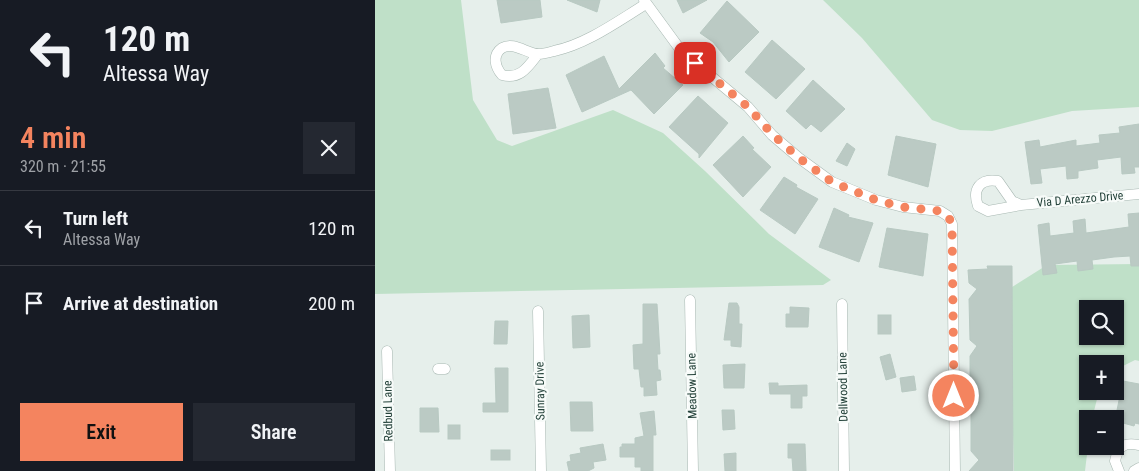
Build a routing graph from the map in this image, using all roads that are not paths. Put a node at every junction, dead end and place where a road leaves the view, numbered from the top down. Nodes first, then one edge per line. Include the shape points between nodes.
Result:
1 (645, 2) edge
2 (538, 54) dead end
3 (1139, 194) edge
4 (1021, 205) dead end
5 (690, 300) dead end
6 (842, 304) dead end
7 (539, 311) dead end
8 (387, 350) dead end
9 (1139, 446) edge
10 (1139, 468) edge
11 (390, 471) edge
12 (541, 471) edge
13 (693, 471) edge
14 (844, 471) edge
15 (955, 471) edge
16 (1119, 471) edge
17 (1134, 471) edge

1 - 2 street via 581,42
1 - 15 street via 682,52 748,107 799,158 832,182 876,200 940,211 948,216 952,224
3 - 4 street, Via D Arezzo Drive
5 - 13 street, Meadow Lane
6 - 14 street, Dellwood Lane
7 - 12 street, Sunray Drive
8 - 11 street, Redbud Lane
9 - 16 street via 1124,444 1119,448 1115,461
10 - 17 street

